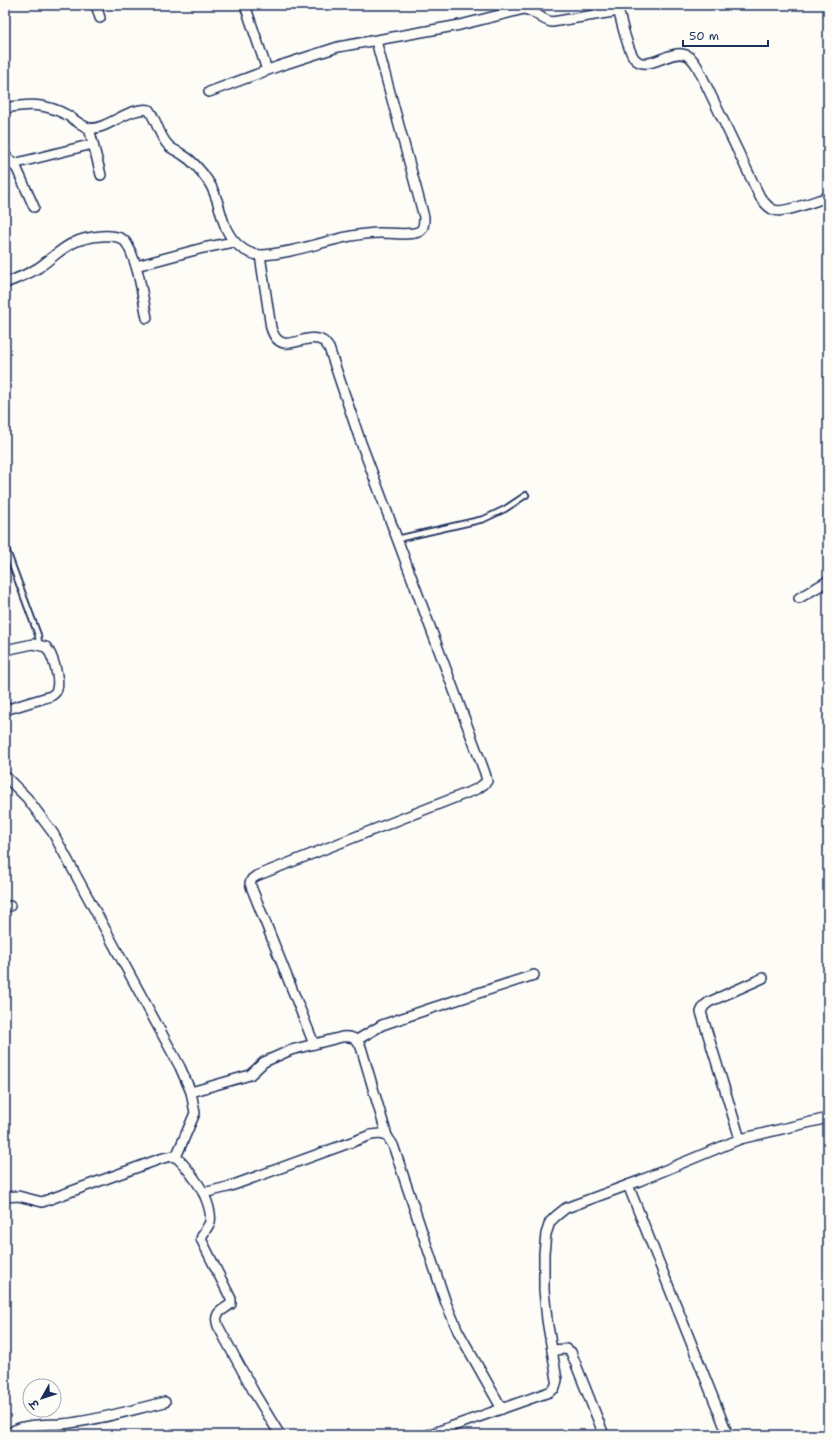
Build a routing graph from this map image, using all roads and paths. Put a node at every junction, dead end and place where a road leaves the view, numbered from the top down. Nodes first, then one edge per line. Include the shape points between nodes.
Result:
1 (96, 5) edge
2 (245, 5) edge
3 (618, 8) edge
4 (100, 18) dead end
5 (376, 41) junction
6 (267, 70) junction
7 (209, 92) dead end
8 (5, 108) edge
9 (89, 128) junction
10 (93, 144) junction
11 (5, 155) edge
12 (13, 164) junction
13 (101, 175) dead end
14 (828, 197) edge
15 (34, 207) dead end
16 (234, 242) junction
17 (260, 255) junction
18 (136, 266) junction
19 (5, 283) edge
20 (147, 318) dead end
21 (526, 495) dead end
22 (396, 539) junction
23 (5, 546) edge
24 (828, 582) edge
25 (799, 598) dead end
26 (39, 644) junction
27 (5, 650) edge
28 (5, 710) edge
29 (5, 776) edge
30 (534, 975) dead end
31 (763, 978) dead end
32 (357, 1040) junction
33 (314, 1044) junction
34 (191, 1092) junction
35 (828, 1118) edge
36 (387, 1136) junction
37 (740, 1139) junction
38 (176, 1157) junction
39 (628, 1185) junction
40 (204, 1193) junction
41 (5, 1197) edge
42 (552, 1350) junction
43 (164, 1402) dead end
44 (502, 1409) junction
45 (9, 1435) edge
46 (280, 1435) edge
47 (428, 1435) edge
48 (604, 1435) edge
49 (728, 1435) edge

1 - 4 street
2 - 6 street
3 - 5 street via 552,22 544,20 532,10 524,9 460,25
3 - 14 street via 629,48 638,62 649,63 676,54 686,54 697,66 760,197 769,207 774,210 787,210
5 - 6 street via 338,48
5 - 17 street via 424,217 424,225 421,230 414,233 373,233
6 - 7 street
8 - 9 street via 39,105 53,109
9 - 10 street
9 - 16 street via 135,111 149,110 169,146 184,155 209,182 215,193 220,215
10 - 12 street
10 - 13 street
11 - 12 street
12 - 15 street
16 - 17 street via 251,254
16 - 18 street
17 - 22 street via 273,336 277,341 288,343 318,339 324,341 329,348
18 - 19 street via 124,240 116,236 98,236 73,243 39,267
18 - 20 street
21 - 22 lane via 484,519
22 - 33 street via 487,780 477,789 288,862 252,879 252,889
23 - 26 lane via 38,635
24 - 25 street
26 - 27 street
26 - 28 street via 51,652 58,688 55,694
29 - 34 street via 27,798 53,833 180,1067
30 - 32 street via 382,1025
31 - 37 street via 709,1002 701,1012
32 - 33 street via 350,1036
32 - 36 street
33 - 34 street via 273,1057 250,1075
34 - 38 street via 195,1113
35 - 37 street
36 - 40 street via 371,1135 228,1187
36 - 44 street via 393,1145 446,1303 458,1330
37 - 39 street
38 - 40 street via 184,1164
38 - 41 street via 160,1159 42,1202 18,1196
39 - 42 street via 566,1208 550,1222 546,1234 544,1290
39 - 49 street
40 - 46 street via 210,1222 201,1239 231,1299 231,1304 220,1311 216,1320
42 - 44 street via 557,1380 554,1388
42 - 48 street via 566,1348 571,1352
43 - 45 street via 63,1424 24,1427 13,1430
44 - 47 street

